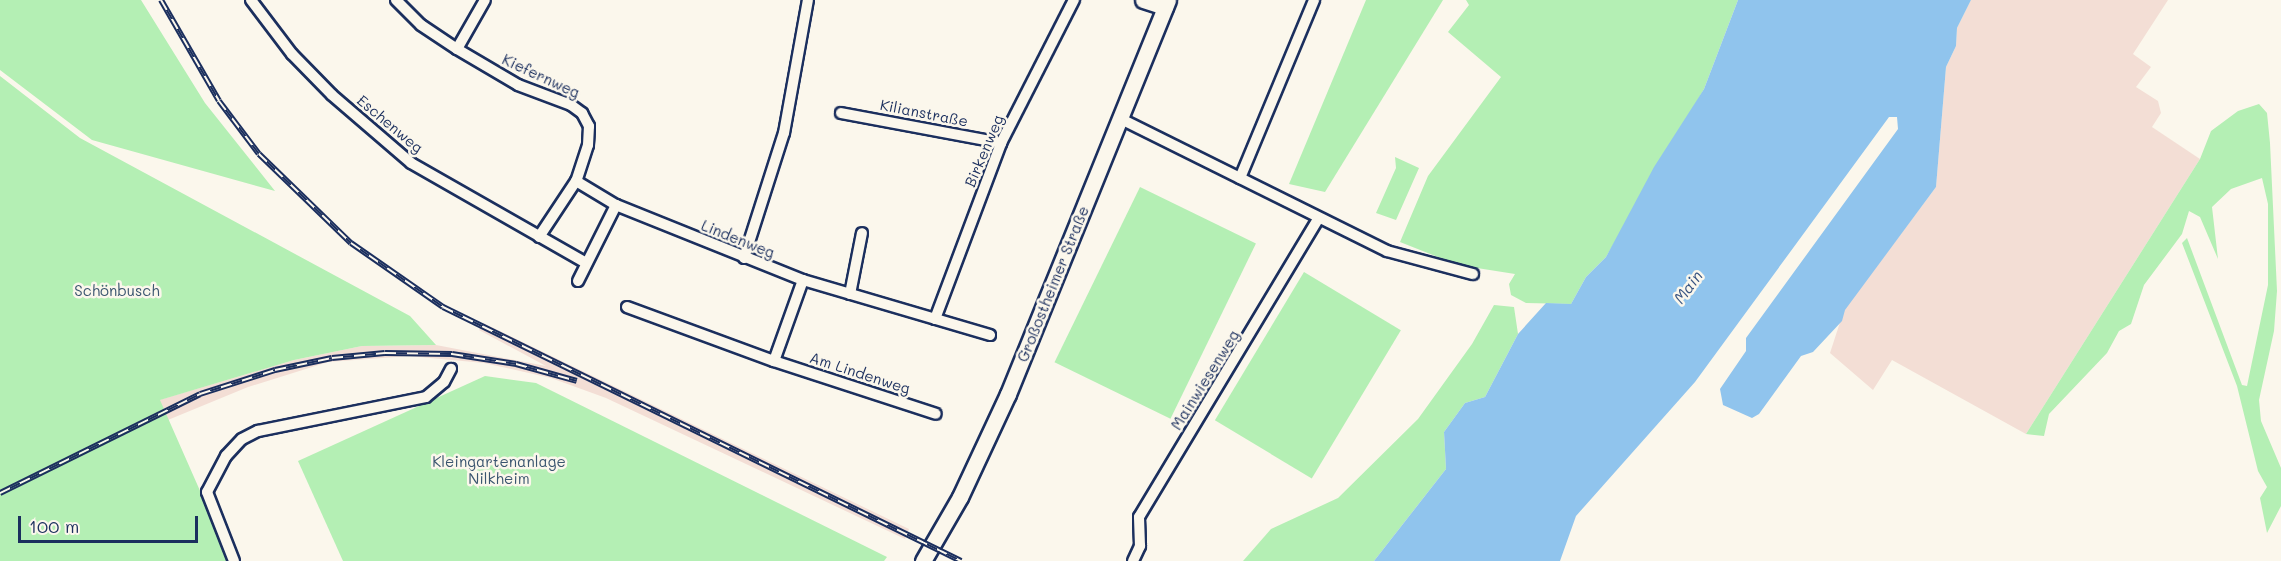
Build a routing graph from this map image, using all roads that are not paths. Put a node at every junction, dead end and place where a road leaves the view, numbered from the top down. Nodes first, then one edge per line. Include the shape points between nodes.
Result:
1 (251, 0) edge
2 (396, 0) edge
3 (485, 0) edge
4 (808, 0) edge
5 (1074, 0) edge
6 (1143, 0) edge
7 (1314, 0) edge
8 (1166, 4) edge
9 (456, 49) junction
10 (841, 113) dead end
11 (1121, 119) junction
12 (1001, 143) junction
13 (1240, 178) junction
14 (576, 181) junction
15 (616, 205) junction
16 (1319, 218) junction
17 (862, 233) dead end
18 (539, 237) junction
19 (744, 258) junction
20 (586, 263) junction
21 (1473, 274) dead end
22 (803, 280) junction
23 (578, 281) dead end
24 (850, 294) junction
25 (627, 307) dead end
26 (935, 319) junction
27 (990, 335) dead end
28 (774, 361) junction
29 (451, 369) dead end
30 (936, 414) dead end
31 (234, 561) edge
32 (923, 561) edge
33 (1133, 561) edge

1 - 18 street, Eschenweg via 292,54 332,95 411,163
2 - 9 street, Kiefernweg via 421,25
3 - 9 street
4 - 19 street via 784,133
5 - 12 street, Birkenweg
6 - 8 main road
7 - 13 street
8 - 11 main road, Großostheimer Straße
9 - 14 street, Kiefernweg via 518,86 571,105 582,113 589,126 588,146
10 - 12 street, Kilianstraße
11 - 13 street
11 - 32 main road, Großostheimer Straße via 988,440
12 - 26 street, Birkenweg
13 - 16 street
14 - 15 street, Lindenweg
14 - 18 street
15 - 19 street, Lindenweg
15 - 20 street
16 - 21 street via 1387,251
16 - 33 street, Mainwiesenweg via 1139,517 1140,546
17 - 24 street
18 - 20 street
19 - 22 street, Lindenweg
20 - 23 street
22 - 24 street, Lindenweg
22 - 28 street
24 - 26 street, Lindenweg
25 - 28 street, Am Lindenweg
26 - 27 street, Lindenweg
28 - 30 street, Am Lindenweg
29 - 31 street via 444,382 426,397 258,431 242,439 226,456 207,492

